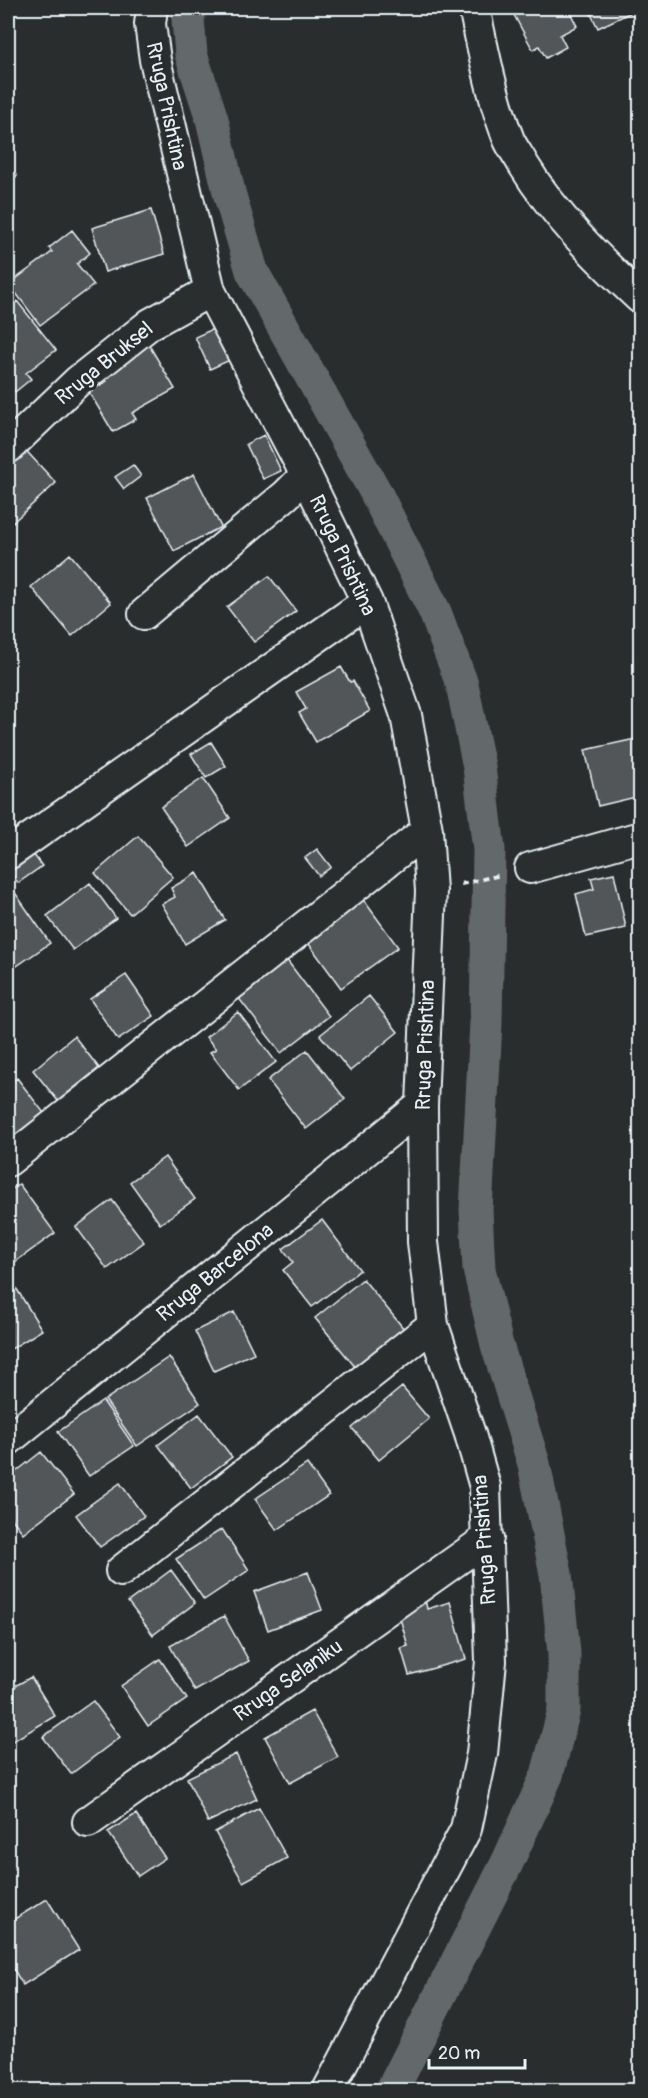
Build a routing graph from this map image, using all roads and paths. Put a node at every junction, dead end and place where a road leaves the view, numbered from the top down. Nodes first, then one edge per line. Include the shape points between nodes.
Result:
1 (152, 8) edge
2 (474, 8) edge
3 (210, 291) junction
4 (640, 298) edge
5 (8, 448) edge
6 (306, 475) junction
7 (367, 602) junction
8 (144, 614) dead end
9 (427, 830) junction
10 (640, 837) edge
11 (8, 854) edge
12 (530, 868) joint
13 (431, 891) junction
14 (422, 1105) junction
15 (8, 1161) edge
16 (433, 1325) junction
17 (8, 1440) edge
18 (488, 1538) junction
19 (121, 1571) dead end
20 (88, 1822) dead end
21 (328, 2091) edge

1 - 3 street, Rruga Prishtina via 155,60
2 - 4 street via 488,73 510,141 539,190 568,226
3 - 5 street, Rruga Bruksel via 150,324 78,381
3 - 6 street, Rruga Prishtina
6 - 7 street, Rruga Prishtina
6 - 8 street
7 - 9 street, Rruga Prishtina via 406,715
7 - 11 street
9 - 13 street, Rruga Prishtina
9 - 15 street
10 - 12 street
12 - 13 path
13 - 14 street, Rruga Prishtina
14 - 16 street, Rruga Prishtina via 423,1242
14 - 17 street, Rruga Barcelona
16 - 18 street, Rruga Prishtina via 485,1487
16 - 19 street
18 - 20 street, Rruga Selaniku
18 - 21 street, Rruga Prishtina via 491,1661 482,1754 466,1828

